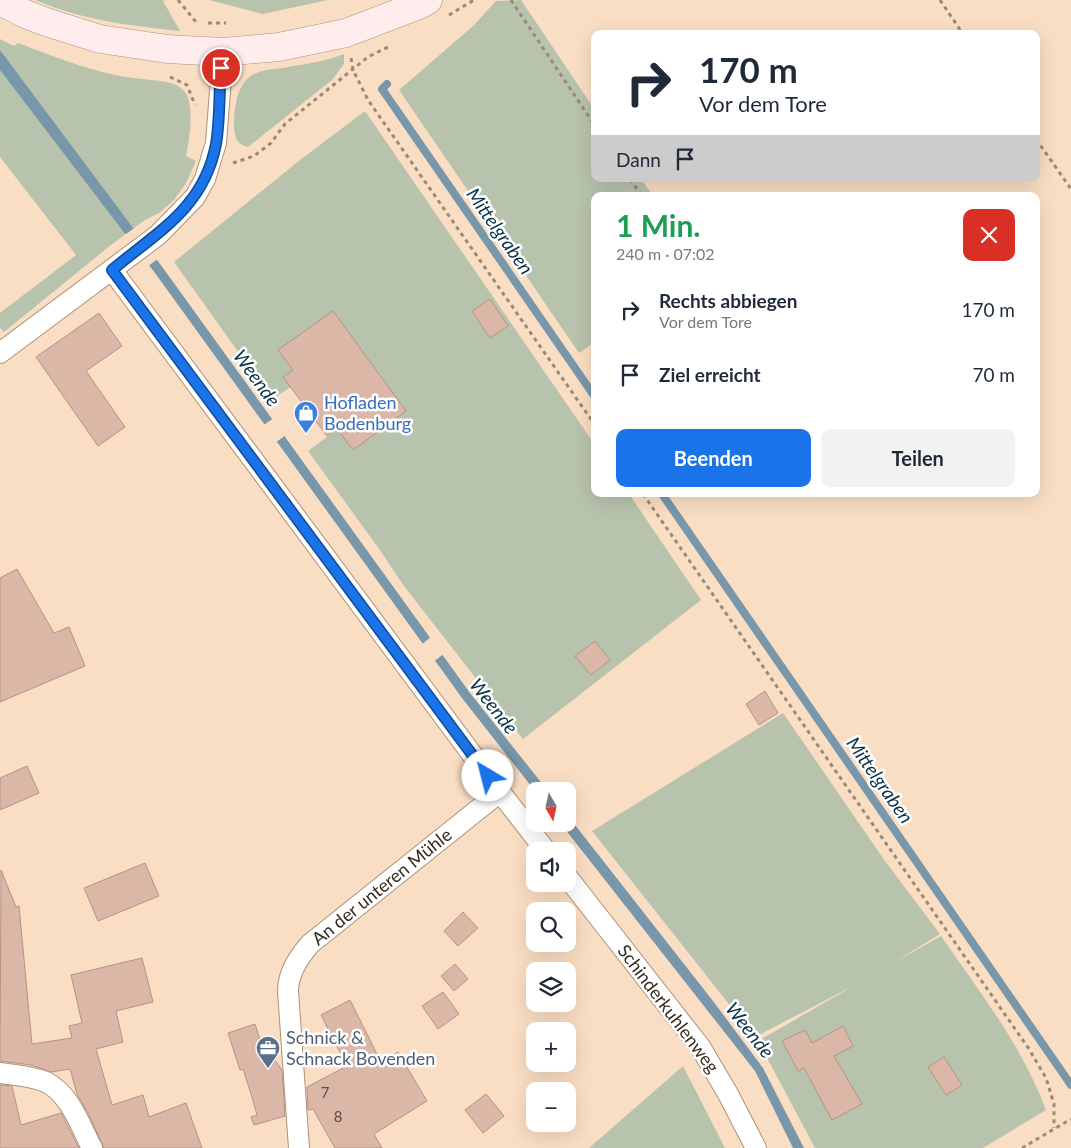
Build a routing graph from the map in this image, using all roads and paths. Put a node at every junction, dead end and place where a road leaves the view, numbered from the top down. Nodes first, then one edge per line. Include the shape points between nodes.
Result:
1 (178, 0) edge
2 (428, 0) edge
3 (511, 0) edge
4 (940, 0) edge
5 (11, 7) edge
6 (235, 24) dead end
7 (960, 30) edge
8 (223, 52) junction
9 (164, 76) dead end
10 (195, 113) dead end
11 (591, 120) edge
12 (1040, 145) edge
13 (254, 156) dead end
14 (1071, 189) edge
15 (118, 265) junction
16 (0, 353) edge
17 (591, 419) edge
18 (645, 497) edge
19 (500, 792) junction
20 (539, 842) edge
21 (576, 888) edge
22 (0, 1073) edge
23 (1071, 1119) edge
24 (1054, 1128) junction
25 (92, 1148) edge
26 (299, 1148) edge
27 (756, 1148) edge
28 (1022, 1148) edge

1 - 6 path via 195,22
2 - 8 main road via 346,33 279,47
3 - 11 path
4 - 7 path
5 - 8 main road via 100,39
8 - 15 street via 216,143 205,178 195,197 158,235
9 - 10 path via 187,85
12 - 14 path
13 - 17 path via 271,143 285,124 353,70 368,100
15 - 16 street
15 - 19 street
18 - 24 path via 1029,1049 1046,1078 1054,1104
19 - 20 street
19 - 26 street, An der unteren Mühle via 310,944 296,962 288,982 288,992
21 - 27 street, Schinderkuhlenweg via 701,1048
22 - 25 street via 44,1081 56,1088 66,1098
23 - 24 path
24 - 28 path

